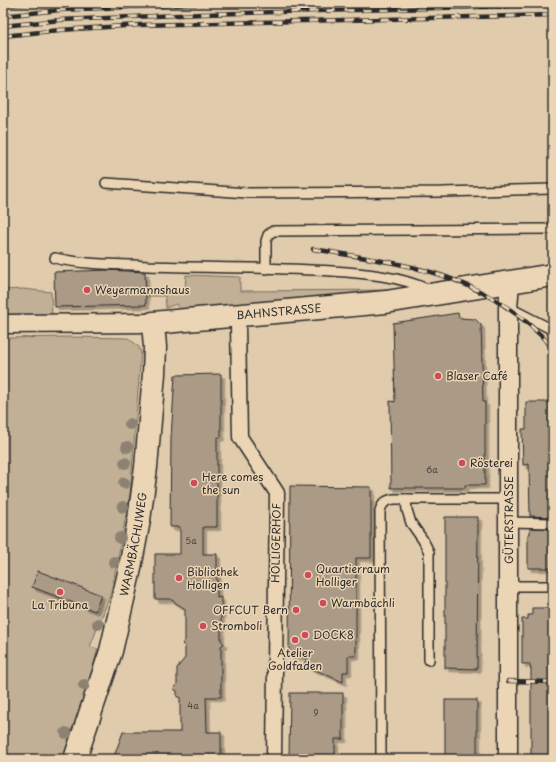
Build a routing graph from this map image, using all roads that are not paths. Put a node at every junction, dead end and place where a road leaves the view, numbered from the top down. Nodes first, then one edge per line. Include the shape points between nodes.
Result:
1 (106, 183) dead end
2 (553, 189) edge
3 (553, 229) edge
4 (55, 258) dead end
5 (266, 269) junction
6 (553, 275) edge
7 (510, 282) junction
8 (429, 296) junction
9 (508, 307) junction
10 (237, 315) junction
11 (153, 323) junction
12 (3, 324) edge
13 (553, 330) edge
14 (406, 498) junction
15 (509, 499) junction
16 (509, 522) junction
17 (553, 523) edge
18 (508, 586) junction
19 (553, 586) edge
20 (429, 660) dead end
21 (75, 759) edge
22 (274, 759) edge
23 (381, 759) edge
24 (508, 759) edge

1 - 2 lane via 247,193
3 - 5 lane via 273,231 266,241
4 - 5 lane via 103,264
5 - 8 lane via 363,273 416,283 427,288
6 - 7 street, BAHNSTRASSE
7 - 8 street, BAHNSTRASSE
7 - 9 street, GÜTERSTRASSE
8 - 10 street, BAHNSTRASSE
9 - 13 lane
9 - 15 street, GÜTERSTRASSE
10 - 11 street, BAHNSTRASSE
10 - 22 street, HOLLIGERHOF via 240,437 277,493
11 - 12 street, BAHNSTRASSE
11 - 21 street, WARMBÄCHLIWEG via 154,374 139,520 111,651
14 - 15 lane
14 - 20 lane via 411,523 429,552
14 - 23 lane via 387,500 380,511
15 - 16 street, GÜTERSTRASSE
16 - 17 lane
16 - 18 street, GÜTERSTRASSE
18 - 19 lane
18 - 24 street, GÜTERSTRASSE

